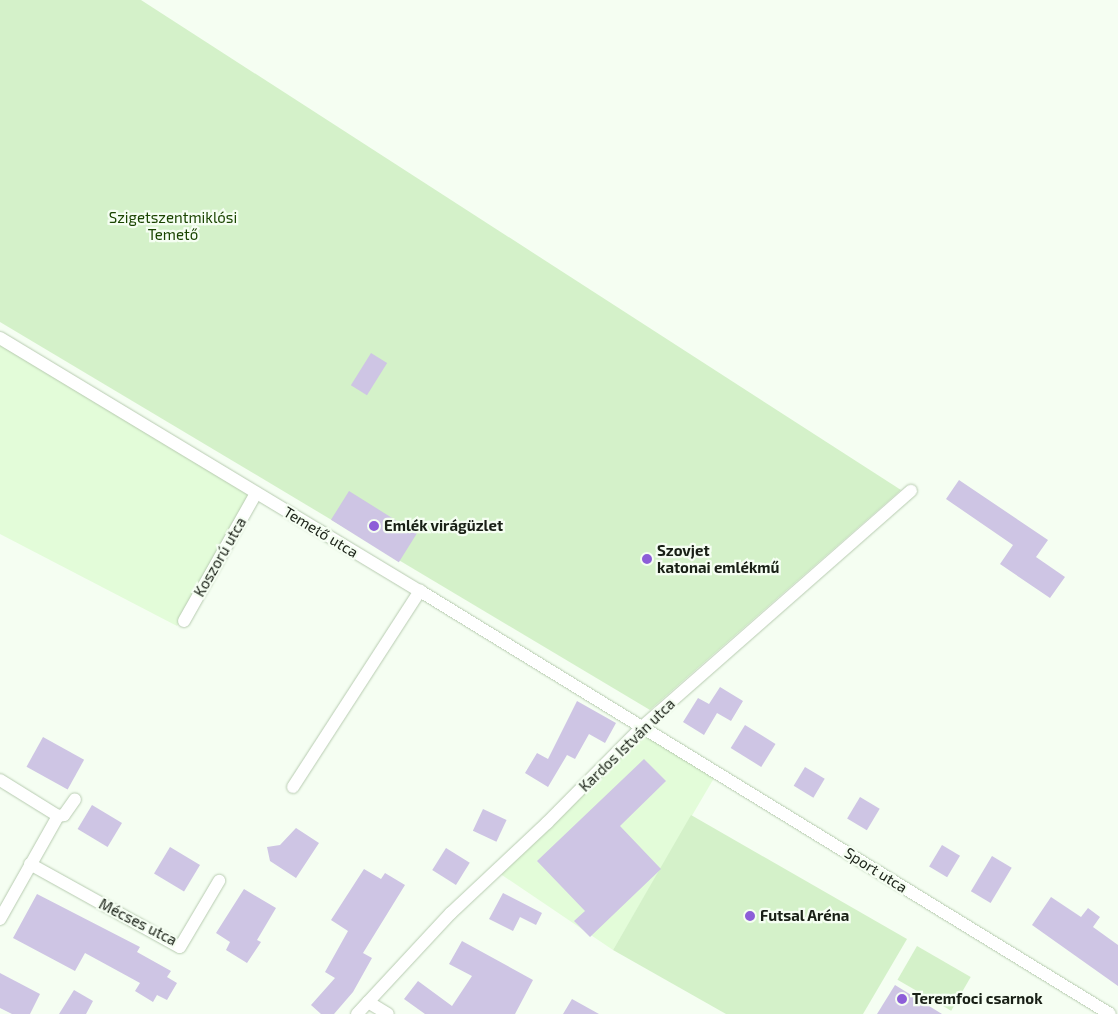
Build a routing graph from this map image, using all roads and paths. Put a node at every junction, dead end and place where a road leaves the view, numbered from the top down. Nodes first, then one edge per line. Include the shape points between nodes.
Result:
1 (0, 338) edge
2 (911, 492) dead end
3 (256, 493) junction
4 (420, 591) junction
5 (184, 621) dead end
6 (642, 727) junction
7 (0, 780) edge
8 (293, 787) dead end
9 (75, 799) dead end
10 (58, 816) junction
11 (30, 864) junction
12 (219, 881) dead end
13 (0, 919) edge
14 (368, 1002) junction
15 (357, 1014) edge
16 (388, 1014) edge
17 (1110, 1014) edge

1 - 3 street, Temető utca
2 - 6 street, Kardos István utca
3 - 4 street, Temető utca
3 - 5 street, Koszorú utca
4 - 6 street, Temető utca
4 - 8 street
6 - 14 street, Kardos István utca via 451,913
6 - 17 street, Sport utca
7 - 10 street
9 - 10 street via 64,815
10 - 11 street
11 - 12 street, Mécses utca via 180,947
11 - 13 street
14 - 15 street, Kardos István utca
14 - 16 street

